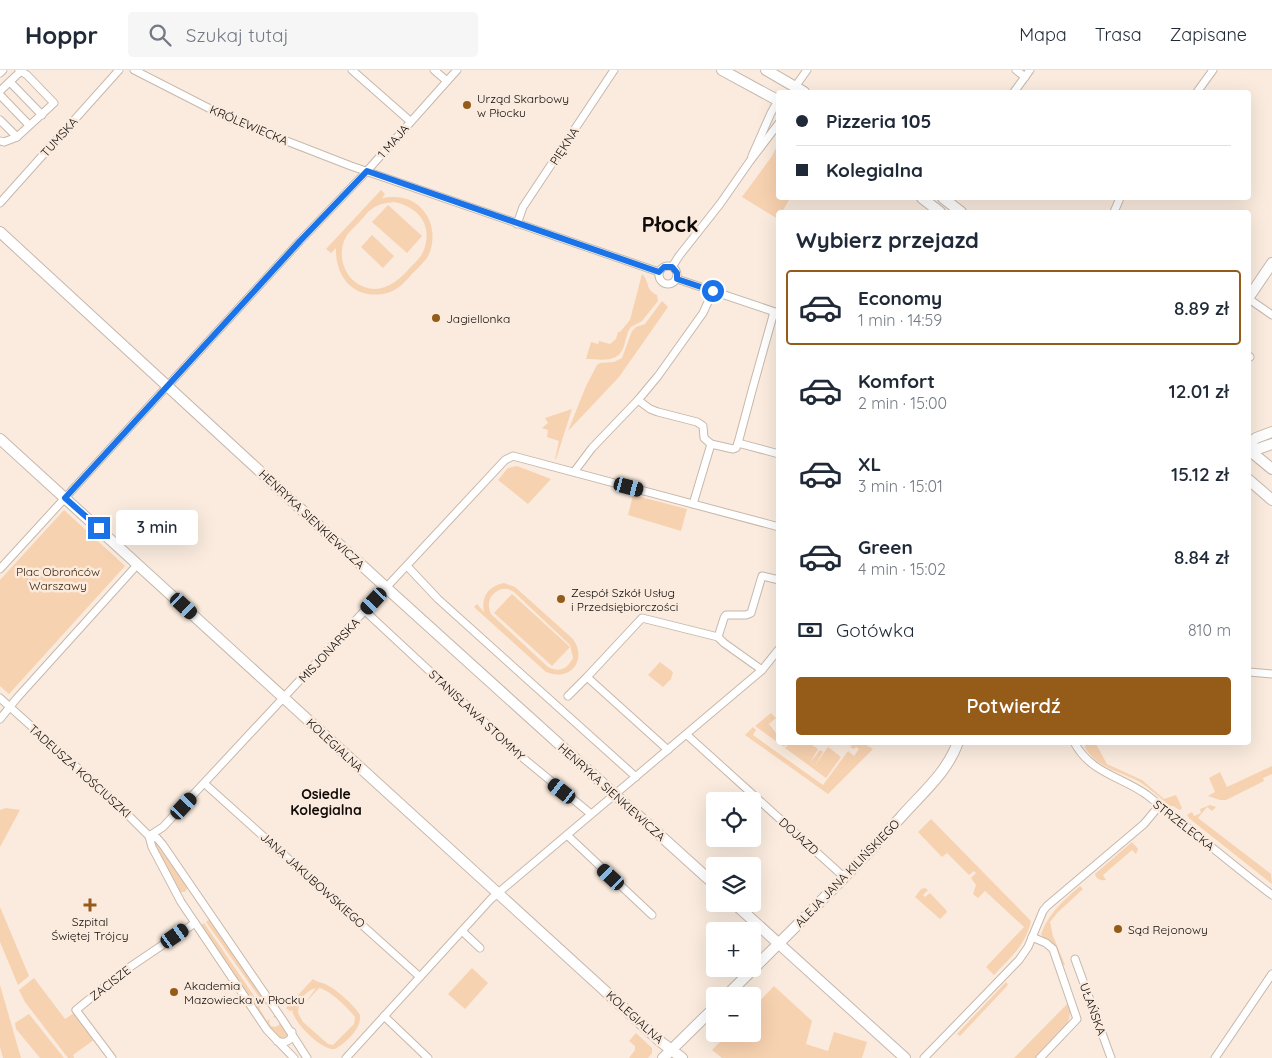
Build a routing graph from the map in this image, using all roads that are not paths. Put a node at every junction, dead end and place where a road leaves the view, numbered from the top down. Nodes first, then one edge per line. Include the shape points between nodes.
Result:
1 (3, 70) edge
2 (119, 70) edge
3 (134, 70) edge
4 (352, 70) edge
5 (434, 70) edge
6 (457, 70) edge
7 (614, 70) edge
8 (722, 70) edge
9 (766, 70) edge
10 (807, 70) edge
11 (1016, 70) edge
12 (1030, 70) edge
13 (1213, 70) edge
14 (20, 71) edge
15 (0, 73) edge
16 (1025, 77) junction
17 (447, 81) junction
18 (10, 82) junction
19 (794, 90) edge
20 (796, 90) edge
21 (1015, 90) edge
22 (1198, 90) edge
23 (0, 91) edge
24 (0, 95) edge
25 (776, 99) edge
26 (776, 104) edge
27 (42, 114) junction
28 (0, 120) edge
29 (410, 122) junction
30 (30, 125) junction
31 (776, 127) edge
32 (17, 137) junction
33 (0, 141) edge
34 (750, 161) junction
35 (367, 171) junction
36 (925, 200) edge
37 (945, 200) edge
38 (0, 203) edge
39 (937, 210) edge
40 (958, 210) edge
41 (517, 224) junction
42 (0, 232) edge
43 (1272, 263) edge
44 (672, 267) junction
45 (659, 272) junction
46 (677, 279) junction
47 (713, 291) junction
48 (1251, 295) edge
49 (1251, 299) edge
50 (776, 313) edge
51 (1272, 315) edge
52 (776, 316) edge
53 (167, 386) junction
54 (638, 400) junction
55 (1272, 431) edge
56 (1251, 432) edge
57 (0, 439) edge
58 (738, 443) junction
59 (711, 444) junction
60 (1272, 444) edge
61 (1251, 447) edge
62 (1251, 449) edge
63 (1251, 452) edge
64 (776, 453) edge
65 (1272, 469) edge
66 (574, 472) junction
67 (1251, 482) edge
68 (65, 498) junction
69 (1272, 500) edge
70 (694, 504) junction
71 (776, 526) edge
72 (138, 564) junction
73 (407, 566) junction
74 (0, 569) edge
75 (776, 579) edge
76 (386, 588) junction
77 (365, 611) junction
78 (718, 636) junction
79 (776, 653) edge
80 (762, 670) junction
81 (1251, 672) edge
82 (1272, 674) edge
83 (587, 677) junction
84 (568, 696) dead end
85 (0, 698) edge
86 (285, 698) junction
87 (10, 708) junction
88 (0, 720) edge
89 (687, 735) junction
90 (957, 745) edge
91 (1076, 745) edge
92 (668, 750) junction
93 (636, 777) junction
94 (205, 784) junction
95 (614, 795) junction
96 (1159, 806) junction
97 (591, 814) junction
98 (567, 835) junction
99 (149, 836) junction
100 (706, 877) edge
101 (844, 877) junction
102 (194, 892) junction
103 (498, 893) junction
104 (1272, 896) edge
105 (180, 902) junction
106 (744, 912) edge
107 (652, 915) dead end
108 (195, 923) junction
109 (462, 931) junction
110 (1032, 937) junction
111 (778, 943) junction
112 (480, 948) dead end
113 (1075, 959) dead end
114 (1272, 974) edge
115 (420, 977) junction
116 (735, 987) edge
117 (384, 1016) junction
118 (706, 1016) edge
119 (292, 1032) junction
120 (276, 1040) junction
121 (671, 1050) junction
122 (112, 1058) edge
123 (294, 1058) edge
124 (308, 1058) edge
125 (346, 1058) edge
126 (428, 1058) edge
127 (663, 1058) edge
128 (682, 1058) edge
129 (905, 1058) edge
130 (924, 1058) edge
131 (1040, 1058) edge
132 (1111, 1058) edge
133 (1215, 1058) edge

1 - 15 street
2 - 38 street, TUMSKA
3 - 35 street, KRÓLEWIECKA via 230,119
4 - 29 street
5 - 17 street
6 - 17 street, 1 MAJA
7 - 41 street, PIĘKNA via 523,207
8 - 25 street
9 - 19 street
10 - 20 street
11 - 16 street
12 - 16 street
13 - 22 street
14 - 18 street
14 - 27 street via 54,103
16 - 21 street
17 - 29 street, 1 MAJA
18 - 23 street
18 - 27 street
24 - 30 street
26 - 34 street
27 - 30 street
28 - 32 street
29 - 35 street, 1 MAJA
30 - 32 street
31 - 34 street
32 - 33 street
34 - 44 street
35 - 41 street, KRÓLEWIECKA
35 - 53 street, 1 MAJA
36 - 39 street
37 - 40 street
41 - 45 street, KRÓLEWIECKA
42 - 53 street, HENRYKA SIENKIEWICZA
43 - 48 street
44 - 45 street via 664,267
44 - 46 street
45 - 46 street via 660,281 664,284
46 - 47 street
47 - 50 street
47 - 54 street via 703,313
49 - 51 street
52 - 58 street
53 - 68 street, 1 MAJA
53 - 76 street, HENRYKA SIENKIEWICZA
54 - 59 street via 650,409 701,424 704,438
54 - 66 street
55 - 56 street
55 - 61 street via 1256,438
57 - 68 street, KOLEGIALNA
58 - 59 street via 733,449
58 - 64 street
59 - 70 street
60 - 62 street
63 - 65 street
66 - 70 street
66 - 73 street, MISJONARSKA via 513,456 505,460
67 - 69 street
68 - 72 street, KOLEGIALNA
68 - 74 street
70 - 71 street
72 - 86 street, KOLEGIALNA
72 - 87 street
73 - 76 street, MISJONARSKA
73 - 93 street via 438,599
75 - 78 street via 762,576 751,613 726,615
76 - 77 street, MISJONARSKA
76 - 95 street, HENRYKA SIENKIEWICZA
77 - 86 street, MISJONARSKA
77 - 97 street, STANISŁAWA STOMMY via 523,758
78 - 80 street
78 - 83 street via 642,618
79 - 80 street
80 - 89 street
81 - 82 street
83 - 84 street
83 - 92 street
85 - 87 street, TADEUSZA KOŚCIUSZKI
86 - 94 street, MISJONARSKA
86 - 103 street, KOLEGIALNA
87 - 88 street
87 - 99 street, TADEUSZA KOŚCIUSZKI
89 - 92 street
89 - 101 street, DOJAZD
90 - 101 street, ALEJA JANA KILIŃSKIEGO via 938,777
91 - 96 street, STRZELECKA via 1105,774 1132,786
92 - 93 street
93 - 95 street
94 - 99 street, MISJONARSKA via 164,828
94 - 115 street, JANA JAKUBOWSKIEGO
95 - 97 street
95 - 100 street, HENRYKA SIENKIEWICZA
96 - 104 street, STRZELECKA
96 - 110 street via 1144,824 1047,906
97 - 98 street
98 - 103 street
98 - 107 street
99 - 102 street, TADEUSZA KOŚCIUSZKI via 157,838
99 - 105 street
101 - 111 street, ALEJA JANA KILIŃSKIEGO
102 - 105 street via 183,896
102 - 119 street, TADEUSZA KOŚCIUSZKI
103 - 109 street
103 - 121 street, KOLEGIALNA
105 - 108 street
106 - 111 street
108 - 120 street
108 - 122 street, ZACISZE via 124,971 76,1010
109 - 112 street
109 - 115 street
110 - 130 street via 1019,960
110 - 131 street via 1046,942 1053,949 1077,1019
111 - 116 street, ALEJA JANA KILIŃSKIEGO
111 - 129 street
113 - 132 street, UŁAŃSKA
114 - 133 street
115 - 117 street
117 - 125 street
117 - 126 street
118 - 121 street
119 - 120 street via 291,1038 284,1043
119 - 124 street, TADEUSZA KOŚCIUSZKI
120 - 123 street
121 - 127 street
121 - 128 street, KOLEGIALNA

